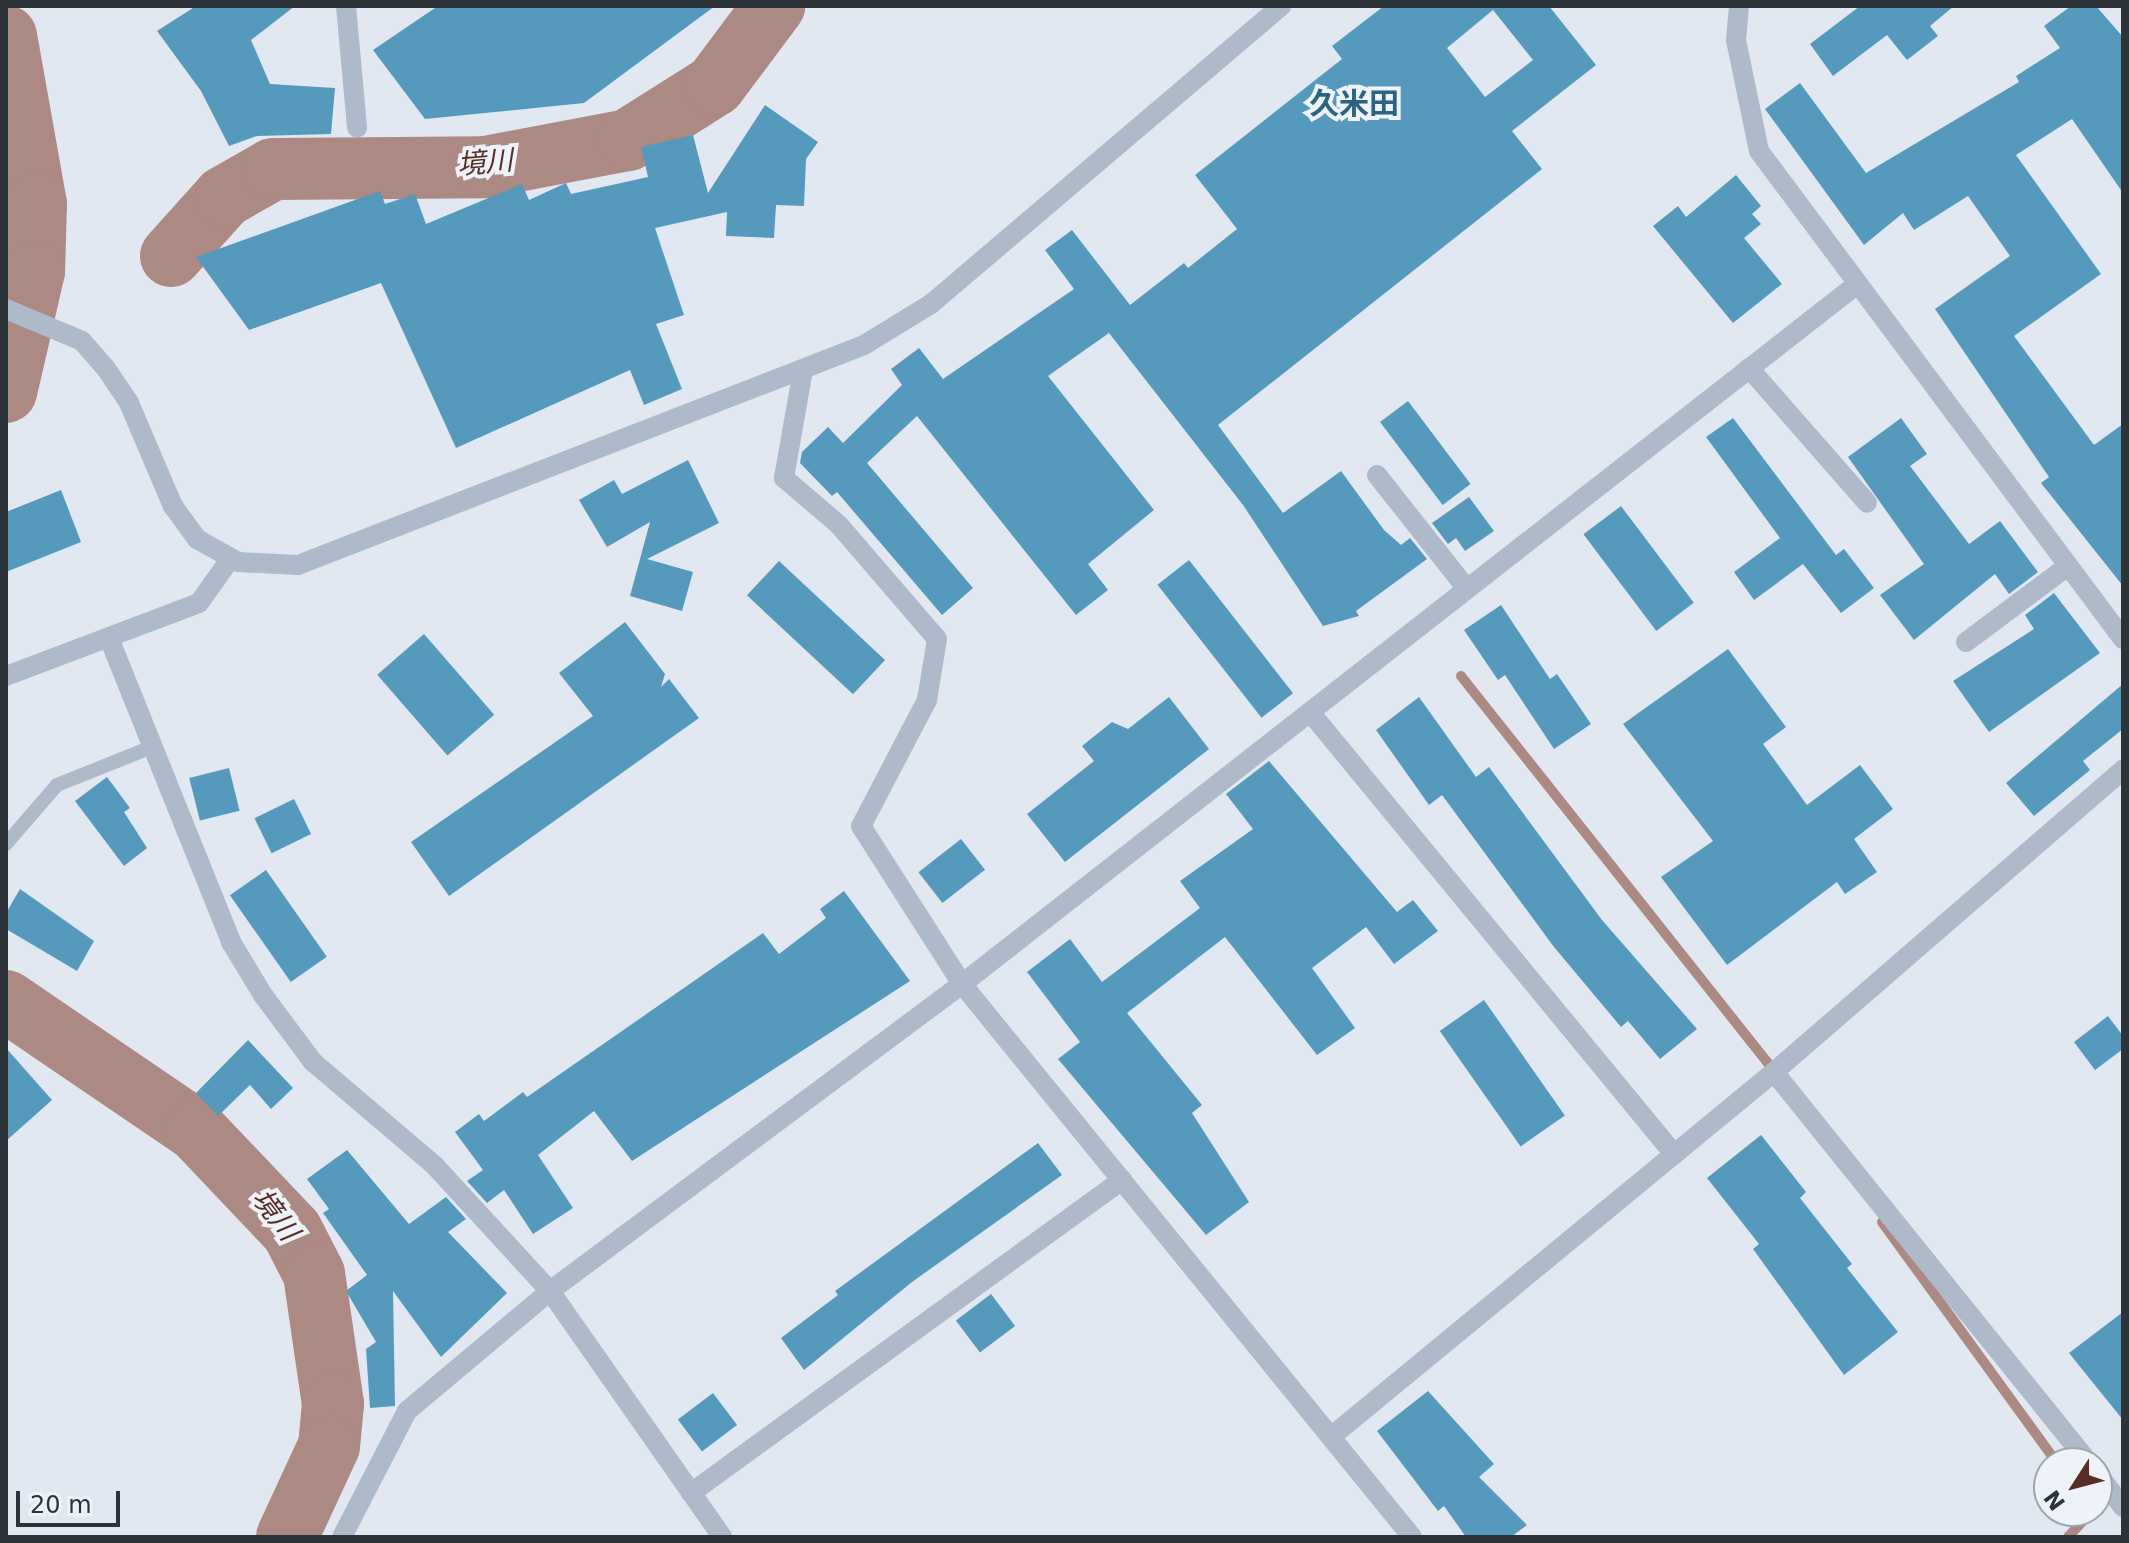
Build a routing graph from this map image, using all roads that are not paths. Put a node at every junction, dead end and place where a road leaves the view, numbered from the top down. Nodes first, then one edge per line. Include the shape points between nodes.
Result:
1 (346, 6) edge
2 (1281, 6) edge
3 (1739, 6) edge
4 (357, 128) dead end
5 (1856, 285) junction
6 (6, 309) edge
7 (1749, 368) junction
8 (803, 370) junction
9 (1377, 475) dead end
10 (1867, 503) dead end
11 (231, 558) junction
12 (2068, 566) junction
13 (1467, 589) junction
14 (109, 638) junction
15 (2123, 639) edge
16 (1966, 642) dead end
17 (6, 676) edge
18 (1310, 712) junction
19 (152, 747) junction
20 (2123, 770) edge
21 (6, 844) edge
22 (962, 984) junction
23 (1774, 1072) junction
24 (1674, 1154) junction
25 (1122, 1180) junction
26 (550, 1291) junction
27 (1332, 1436) junction
28 (2076, 1447) edge
29 (691, 1493) junction
30 (342, 1537) edge
31 (722, 1537) edge
32 (1412, 1537) edge

1 - 4 street
2 - 8 street via 931,304 864,345
3 - 5 street via 1736,40 1759,151
5 - 7 street
5 - 12 street
6 - 11 street via 82,341 129,403 184,526
7 - 10 street
7 - 13 street
8 - 11 street via 298,565
8 - 22 street via 784,478 839,525 937,639 927,700 861,826
9 - 13 street
11 - 14 street via 199,603
12 - 15 street
12 - 16 street
13 - 18 street
14 - 17 street
14 - 19 street
18 - 22 street
18 - 24 street
19 - 21 lane via 57,785
19 - 26 street via 231,942 313,1062 435,1166
20 - 23 street
22 - 25 street
22 - 26 street
23 - 24 street
23 - 28 street
24 - 27 street
25 - 27 street
25 - 29 street
26 - 29 street
26 - 30 street via 407,1411
27 - 32 street
29 - 31 street

